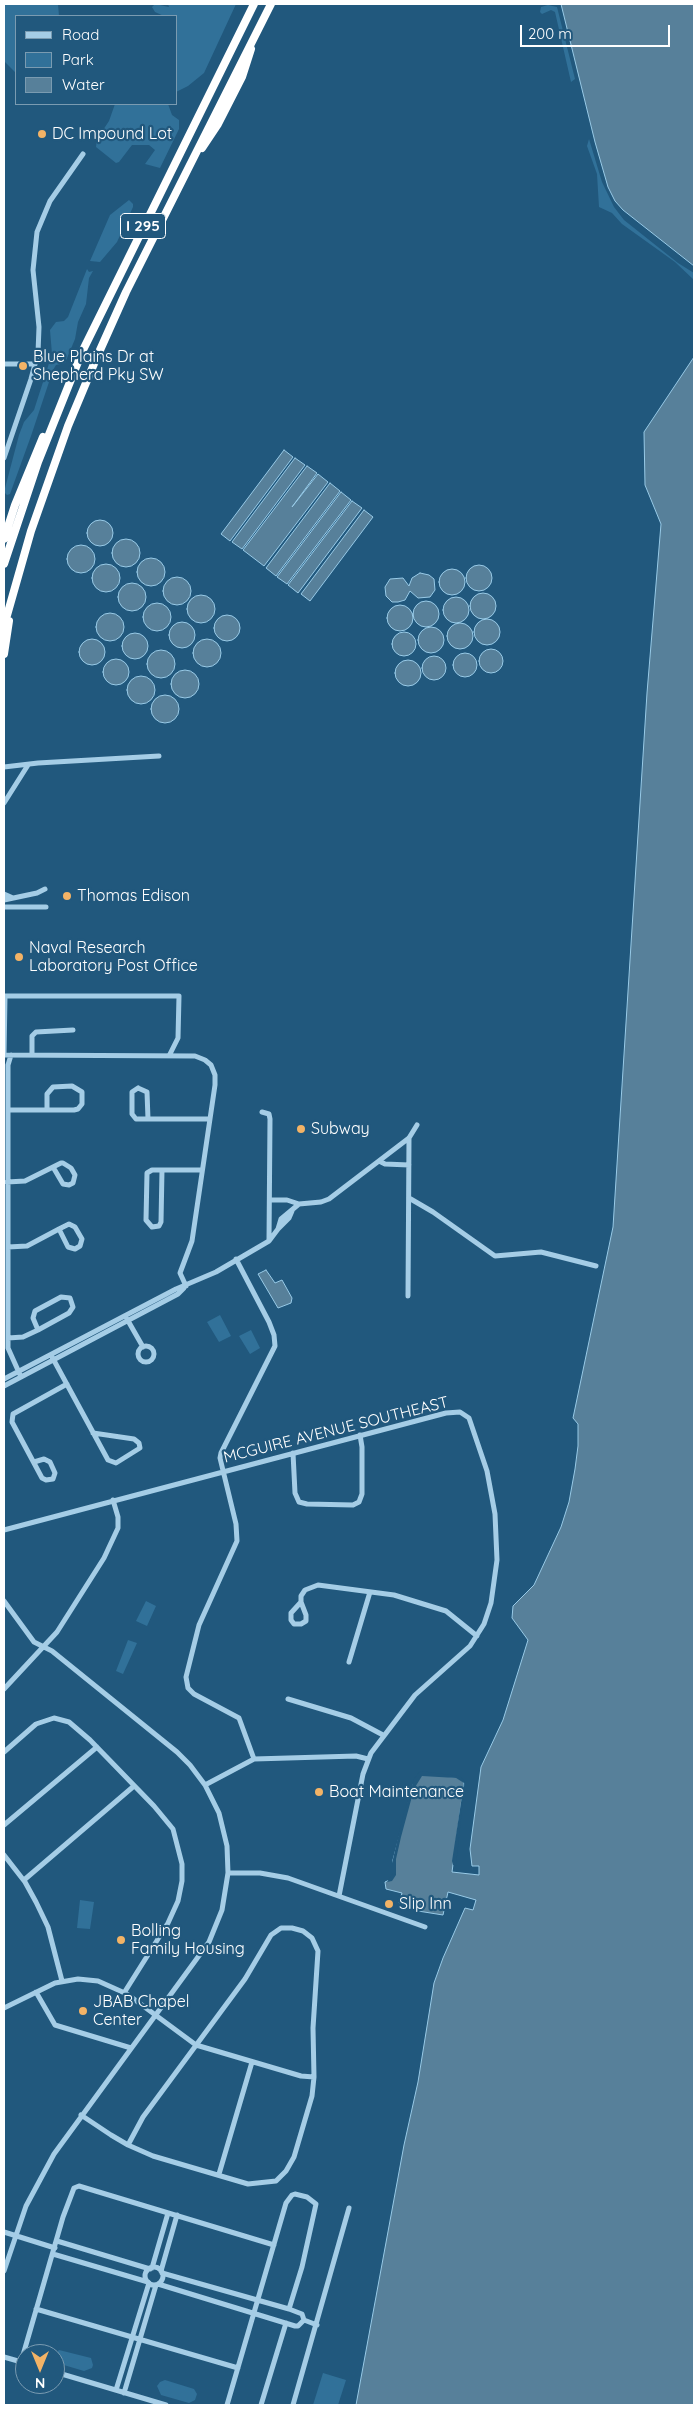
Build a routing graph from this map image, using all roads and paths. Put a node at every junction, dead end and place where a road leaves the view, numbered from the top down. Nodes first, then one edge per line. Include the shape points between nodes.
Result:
1 (254, 4) edge
2 (271, 4) edge
3 (83, 154) dead end
4 (4, 364) edge
5 (36, 364) junction
6 (57, 411) junction
7 (4, 458) edge
8 (44, 495) junction
9 (4, 539) edge
10 (4, 564) edge
11 (4, 626) edge
12 (4, 654) edge
13 (159, 756) dead end
14 (28, 764) junction
15 (4, 767) edge
16 (4, 803) edge
17 (45, 888) dead end
18 (4, 894) edge
19 (14, 898) junction
20 (4, 900) edge
21 (46, 907) dead end
22 (4, 909) edge
23 (73, 1030) dead end
24 (6, 1055) edge
25 (32, 1055) junction
26 (169, 1056) junction
27 (8, 1110) junction
28 (47, 1110) junction
29 (262, 1112) dead end
30 (210, 1119) junction
31 (148, 1120) junction
32 (417, 1125) dead end
33 (409, 1138) junction
34 (379, 1161) junction
35 (409, 1165) junction
36 (53, 1167) junction
37 (162, 1170) junction
38 (202, 1170) junction
39 (7, 1182) junction
40 (409, 1198) junction
41 (270, 1200) junction
42 (299, 1204) junction
43 (59, 1229) junction
44 (269, 1241) junction
45 (8, 1247) junction
46 (236, 1259) junction
47 (596, 1266) dead end
48 (186, 1286) junction
49 (408, 1296) dead end
50 (127, 1318) junction
51 (38, 1330) junction
52 (8, 1338) junction
53 (143, 1347) dead end
54 (52, 1358) junction
55 (20, 1375) junction
56 (4, 1379) edge
57 (67, 1384) junction
58 (4, 1386) edge
59 (93, 1433) junction
60 (360, 1435) junction
61 (293, 1453) junction
62 (34, 1462) junction
63 (223, 1472) junction
64 (113, 1500) junction
65 (4, 1530) edge
66 (370, 1592) junction
67 (4, 1601) edge
68 (301, 1602) dead end
69 (477, 1636) junction
70 (45, 1646) junction
71 (349, 1662) dead end
72 (4, 1689) edge
73 (288, 1699) dead end
74 (383, 1735) junction
75 (97, 1747) junction
76 (4, 1752) edge
77 (254, 1759) junction
78 (368, 1759) junction
79 (205, 1785) junction
80 (134, 1786) junction
81 (4, 1825) edge
82 (4, 1855) edge
83 (228, 1873) junction
84 (24, 1880) junction
85 (338, 1896) junction
86 (425, 1927) dead end
87 (62, 1981) junction
88 (36, 1992) junction
89 (124, 1993) junction
90 (4, 2008) edge
91 (155, 2016) junction
92 (196, 2045) junction
93 (131, 2048) junction
94 (252, 2062) junction
95 (314, 2077) junction
96 (81, 2114) junction
97 (128, 2145) junction
98 (219, 2174) junction
99 (348, 2208) dead end
100 (168, 2213) junction
101 (177, 2215) junction
102 (4, 2232) edge
103 (15, 2235) junction
104 (57, 2241) junction
105 (274, 2245) junction
106 (55, 2248) junction
107 (53, 2254) junction
108 (151, 2269) junction
109 (4, 2271) edge
110 (161, 2272) junction
111 (148, 2282) junction
112 (157, 2284) junction
113 (258, 2300) junction
114 (36, 2309) junction
115 (290, 2309) junction
116 (254, 2312) junction
117 (304, 2320) junction
118 (286, 2323) junction
119 (317, 2325) junction
120 (132, 2338) junction
121 (140, 2340) junction
122 (28, 2344) edge
123 (238, 2368) junction
124 (65, 2375) edge
125 (116, 2390) junction
126 (124, 2393) junction
127 (166, 2405) edge
128 (227, 2405) edge
129 (261, 2405) edge
130 (293, 2405) edge

1 - 6 highway, I 295 via 101,310
2 - 8 highway, I 295 via 221,119 194,157 107,333 68,426
3 - 5 street via 50,202 36,238 33,275 39,336
4 - 5 street
5 - 7 street
6 - 9 highway via 38,445
6 - 10 highway, I 295
8 - 11 highway, I 295
8 - 12 highway via 12,611
13 - 14 street
14 - 15 street
14 - 16 street
17 - 19 street via 38,893
18 - 19 street
19 - 20 street
21 - 22 street
23 - 25 street via 36,1032 32,1036
24 - 25 street
24 - 26 street via 5,996 180,996 178,1038
24 - 27 street
25 - 26 street
26 - 30 street via 198,1056 213,1068 215,1082
27 - 28 street
27 - 39 street
28 - 28 street via 47,1094 53,1087 72,1086 82,1092 83,1102 78,1110
29 - 41 street via 269,1114 270,1119
30 - 31 street
30 - 38 street
31 - 31 street via 147,1092 135,1088 132,1114 136,1119
32 - 33 street
33 - 34 street
33 - 35 street
34 - 35 street
34 - 42 street via 329,1199
35 - 40 street
36 - 36 street via 63,1184 73,1183 75,1175 69,1165 63,1163
36 - 39 street via 24,1182
37 - 37 street via 150,1171 146,1175 146,1220 152,1227 159,1226 161,1222
37 - 38 street
38 - 48 street via 192,1241 180,1273
39 - 45 street
40 - 47 street via 495,1256 541,1252
40 - 49 street
41 - 42 street
41 - 44 street
42 - 44 street via 281,1219
43 - 43 street via 68,1246 73,1249 80,1246 82,1239 75,1226 69,1224
43 - 45 street via 27,1246
44 - 46 street
45 - 52 street
46 - 48 street
46 - 63 street via 269,1322 275,1346 221,1453
48 - 50 street via 178,1294
50 - 53 street
50 - 54 street
51 - 51 street via 33,1318 35,1311 60,1297 70,1298 73,1304 71,1311
51 - 52 street via 21,1338
52 - 55 street via 8,1352
54 - 55 street
54 - 57 street
55 - 56 street
55 - 58 street
57 - 59 street
57 - 62 street via 13,1414 12,1422
59 - 59 street via 134,1439 140,1448 112,1463
60 - 61 street, MCGUIRE AVENUE SOUTHEAST
60 - 61 street via 362,1494 359,1502 353,1505 300,1502 295,1493
60 - 69 street, MCGUIRE AVENUE SOUTHEAST via 452,1412 462,1413 471,1421 490,1482 498,1542 494,1592
61 - 63 street, MCGUIRE AVENUE SOUTHEAST
62 - 62 street via 42,1478 53,1479 55,1473 50,1462 44,1459
63 - 64 street, MCGUIRE AVENUE SOUTHEAST
63 - 77 street via 237,1541 199,1625 186,1680 194,1694 239,1718
64 - 65 street, MCGUIRE AVENUE SOUTHEAST
64 - 70 street via 118,1517 113,1541
66 - 68 street via 316,1586 304,1592
66 - 69 street via 403,1597 446,1611
66 - 71 street
67 - 70 street via 34,1642
69 - 74 street, MCGUIRE AVENUE SOUTHEAST via 453,1663 421,1689
70 - 72 street
70 - 79 street via 177,1752
73 - 74 street via 351,1718
74 - 78 street, MCGUIRE AVENUE SOUTHEAST
75 - 76 street via 68,1722 54,1718 36,1724
75 - 80 street
75 - 81 street
77 - 78 street via 356,1756
77 - 79 street
78 - 85 street, MCGUIRE AVENUE SOUTHEAST
79 - 83 street via 221,1822 227,1846
80 - 84 street
80 - 89 street via 173,1829 180,1849 182,1881 178,1901 168,1923
82 - 84 street
83 - 85 street via 278,1876
83 - 91 street via 224,1904 212,1937
84 - 87 street via 48,1927
85 - 86 street
87 - 88 street
87 - 89 street via 93,1980
88 - 90 street
88 - 93 street via 55,2025
89 - 91 street
91 - 92 street
91 - 93 street
92 - 94 street
92 - 95 street via 245,1979 271,1935 281,1928 302,1931 312,1938 318,1951 313,2028
92 - 97 street via 143,2117
93 - 96 street
94 - 95 street
94 - 98 street
95 - 98 street via 312,2096 294,2157 276,2181 248,2184
96 - 97 street
96 - 103 street via 37,2182
97 - 98 street via 153,2156
99 - 119 street
100 - 101 street
100 - 104 street via 79,2186 74,2188
100 - 108 street
101 - 105 street
101 - 110 street
102 - 103 street
103 - 106 street
103 - 109 street
104 - 106 street
104 - 108 street
105 - 113 street
105 - 115 street via 286,2203 292,2194 307,2196 316,2204
106 - 107 street
107 - 111 street
107 - 114 street
108 - 110 street
108 - 111 street via 146,2273
110 - 112 street via 163,2278
110 - 113 street
111 - 112 street
111 - 120 street
112 - 116 street
112 - 121 street
113 - 115 street
113 - 116 street
114 - 120 street
114 - 122 street
115 - 117 street via 302,2314
116 - 118 street
116 - 123 street
117 - 118 street via 298,2326
117 - 119 street
118 - 129 street
119 - 130 street
120 - 121 street
120 - 125 street
121 - 123 street
121 - 126 street
123 - 128 street
124 - 125 street
125 - 126 street
126 - 127 street

